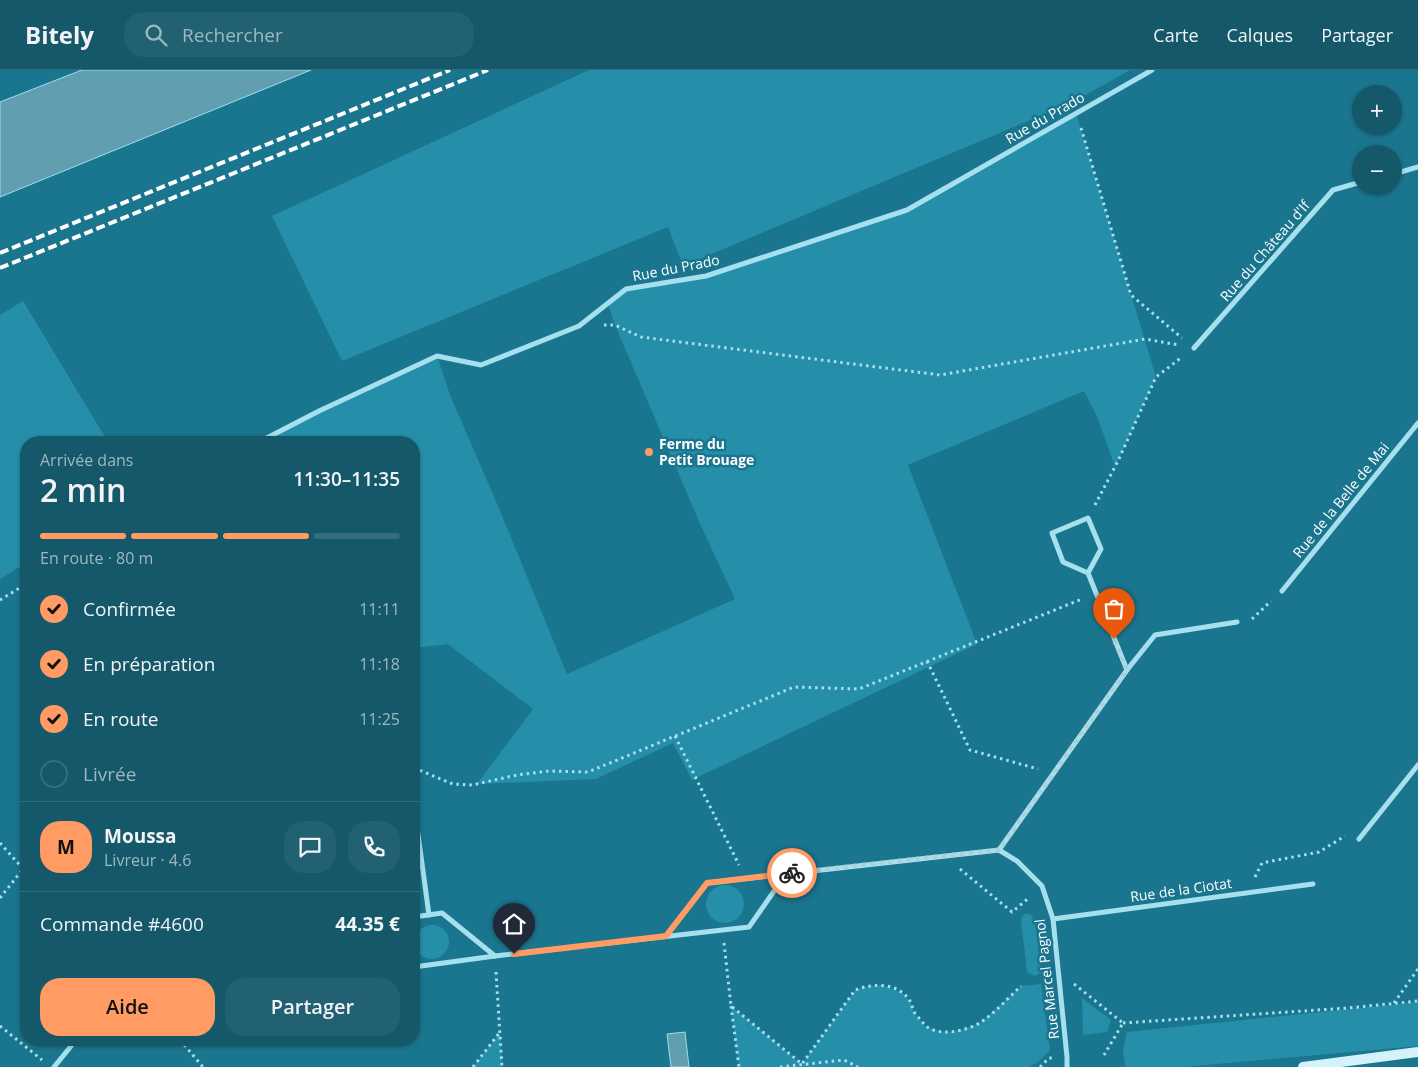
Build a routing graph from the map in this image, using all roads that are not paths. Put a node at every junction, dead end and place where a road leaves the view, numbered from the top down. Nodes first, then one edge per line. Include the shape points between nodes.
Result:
1 (1152, 70) edge
2 (1418, 167) edge
3 (1402, 172) edge
4 (1352, 185) edge
5 (1194, 348) road end
6 (1418, 423) edge
7 (269, 436) edge
8 (1088, 573) junction
9 (1282, 590) road end
10 (1237, 622) road end
11 (1127, 670) junction
12 (1418, 765) edge
13 (1360, 838) road end
14 (420, 849) edge
15 (999, 850) junction
16 (786, 874) junction
17 (1313, 884) dead end
18 (429, 915) junction
19 (420, 916) edge
20 (1053, 919) junction
21 (666, 936) junction
22 (495, 956) junction
23 (420, 966) edge
24 (71, 1046) edge
25 (1418, 1052) edge
26 (54, 1067) edge
27 (1067, 1067) edge
28 (1302, 1067) edge

1 - 7 street, Rue du Prado via 907,210 706,276 626,289 579,326 481,365 437,356
2 - 3 street
4 - 5 street, Rue du Château d'If via 1333,190
6 - 9 street, Rue de la Belle de Mai
8 - 8 street via 1063,562 1052,533 1088,518 1101,549
8 - 11 street
10 - 11 street via 1155,635
11 - 15 street
12 - 13 street
14 - 18 street
15 - 16 street
15 - 20 street, Rue Marcel Pagnol via 1017,861 1042,886
16 - 21 street via 707,883
16 - 21 street via 749,928
17 - 20 street, Rue de la Ciotat
18 - 19 street
18 - 22 street via 442,913
20 - 27 street, Rue Marcel Pagnol
21 - 22 street
22 - 23 street
24 - 26 street
25 - 28 main road

